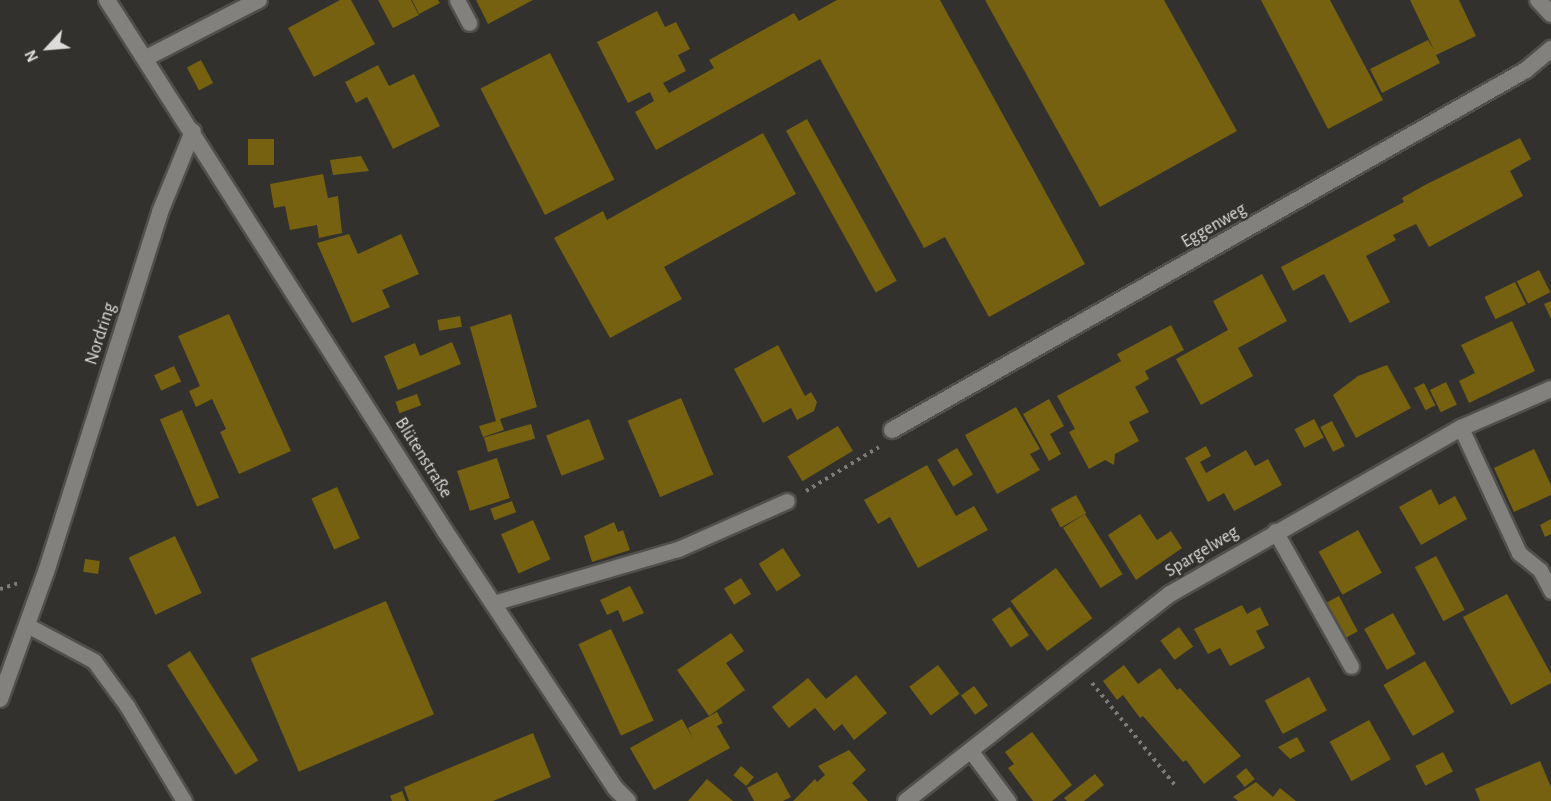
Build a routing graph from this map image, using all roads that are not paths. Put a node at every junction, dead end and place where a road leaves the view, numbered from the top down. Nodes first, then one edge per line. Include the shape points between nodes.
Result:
1 (107, 0) edge
2 (259, 0) edge
3 (458, 0) edge
4 (1538, 0) edge
5 (1551, 14) edge
6 (469, 23) dead end
7 (1551, 49) edge
8 (146, 58) junction
9 (193, 131) junction
10 (1551, 389) edge
11 (1461, 428) junction
12 (892, 430) road end
13 (787, 501) road end
14 (1275, 531) junction
15 (1551, 591) edge
16 (493, 603) junction
17 (27, 626) junction
18 (1351, 666) dead end
19 (0, 699) edge
20 (970, 750) junction
21 (184, 801) edge
22 (628, 801) edge
23 (906, 801) edge
24 (1008, 801) edge

1 - 8 street
2 - 8 street
3 - 6 lane
4 - 5 street
7 - 12 street, Eggenweg via 1526,70
8 - 9 street
9 - 16 street, Blütenstraße
9 - 17 street, Nordring via 160,212
10 - 11 street, Spargelweg
11 - 14 street, Spargelweg
11 - 15 lane via 1519,553 1540,570
13 - 16 lane via 678,549
14 - 18 lane
14 - 20 street, Spargelweg via 1170,594
16 - 22 street, Blütenstraße via 615,788
17 - 19 street, Nordring
17 - 21 lane via 94,661 127,706
20 - 23 street, Spargelweg
20 - 24 lane

